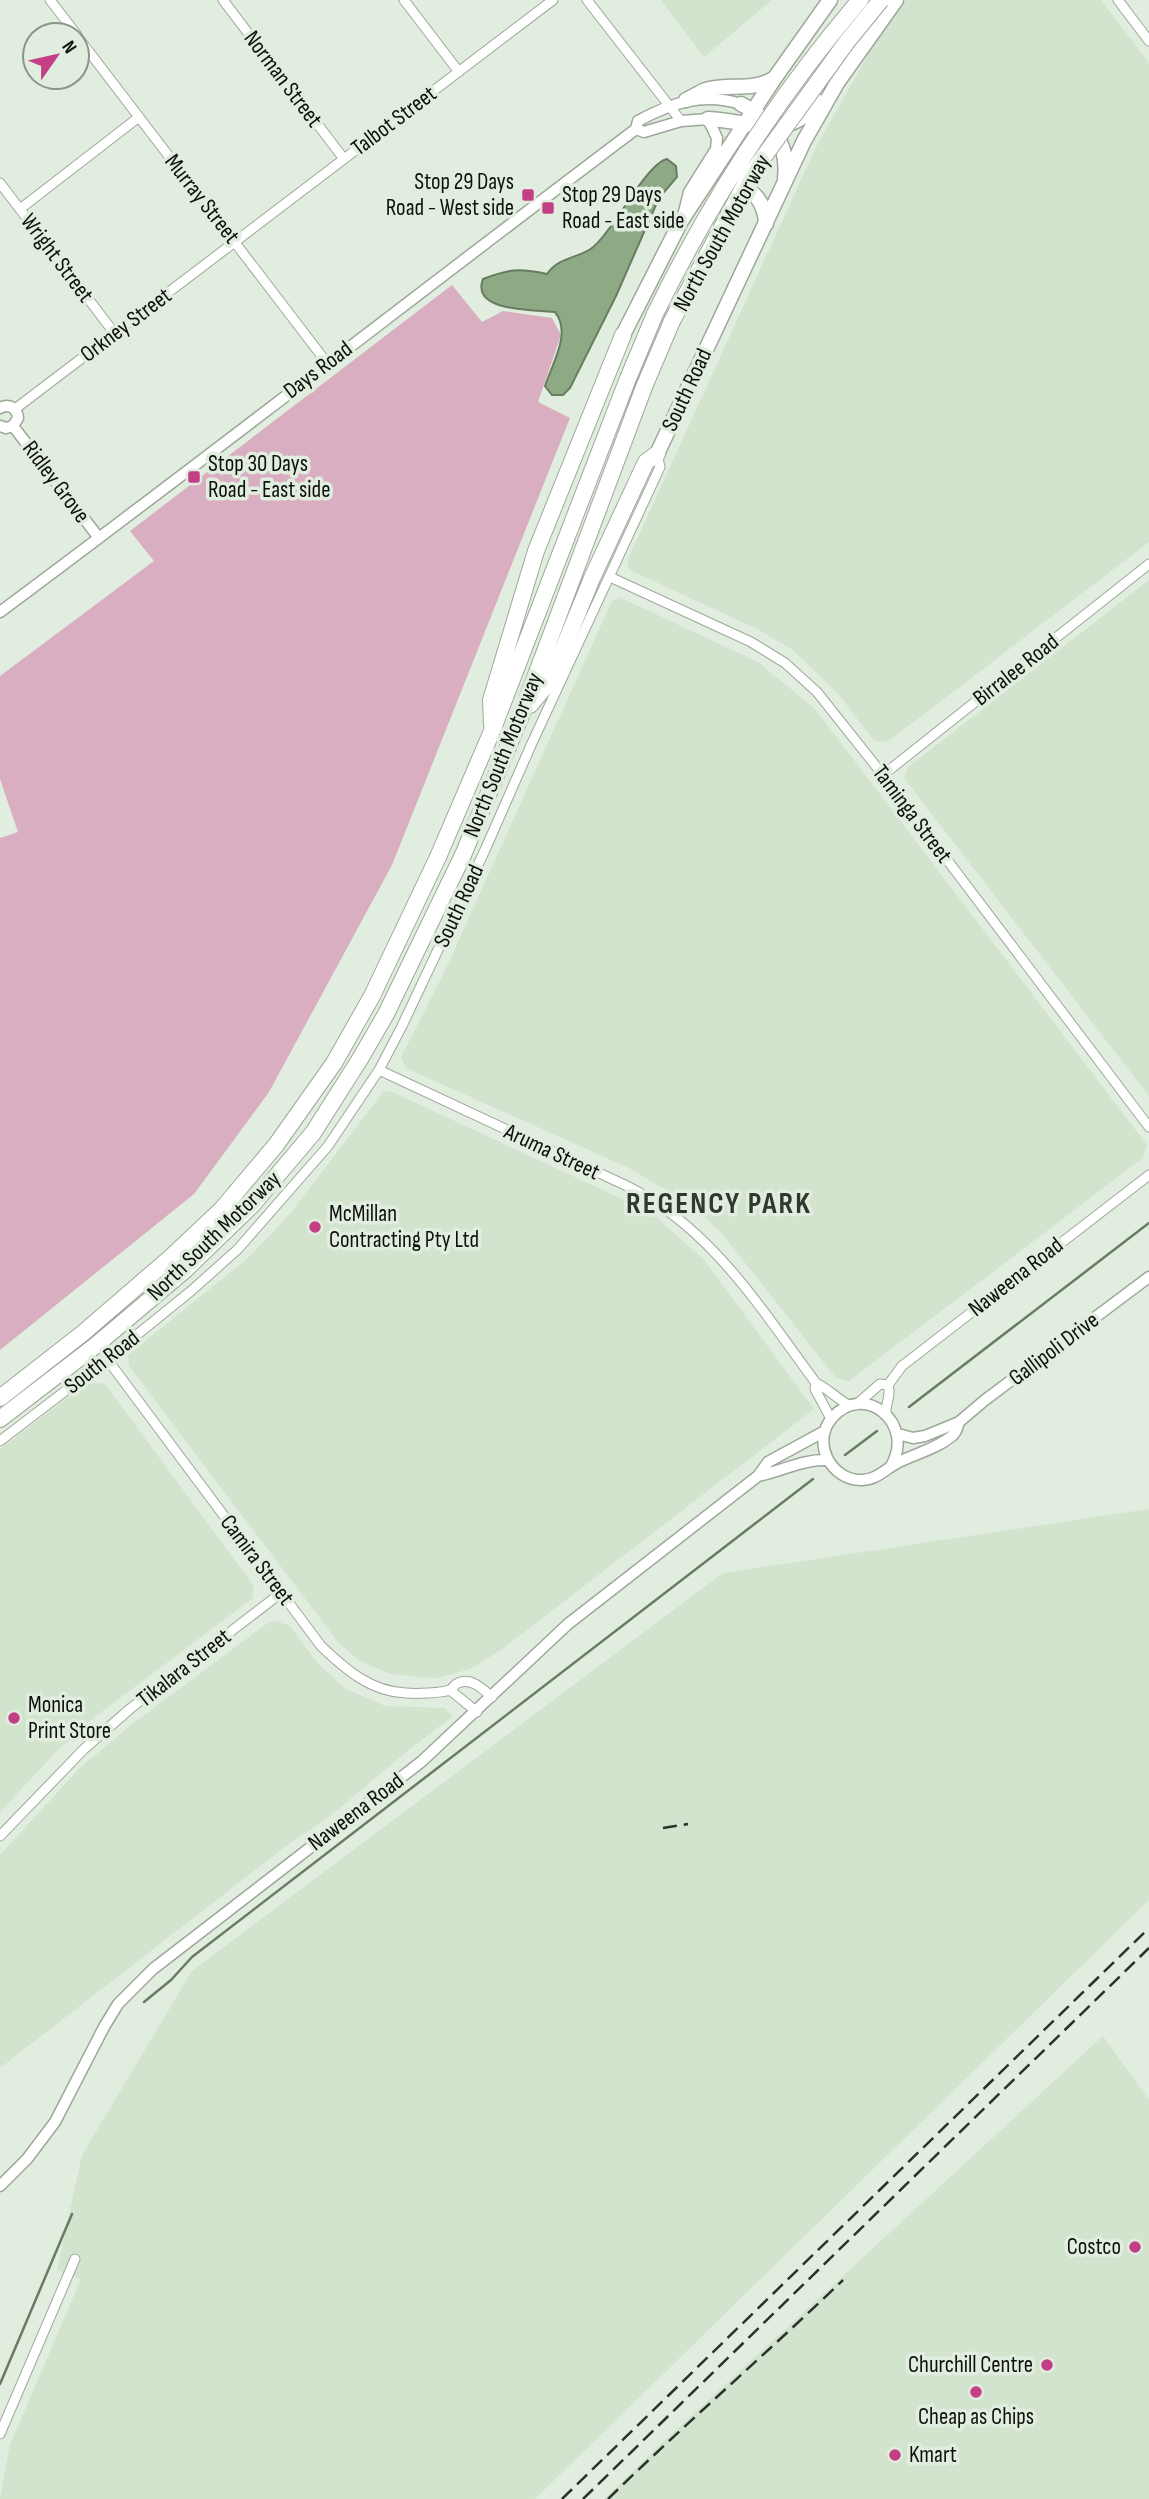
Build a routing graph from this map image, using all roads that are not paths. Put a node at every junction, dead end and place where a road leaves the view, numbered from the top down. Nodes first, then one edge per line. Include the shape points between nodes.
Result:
1 (50, 0) edge
2 (223, 0) edge
3 (404, 0) edge
4 (553, 0) edge
5 (587, 0) edge
6 (830, 0) edge
7 (860, 0) edge
8 (881, 0) edge
9 (896, 0) edge
10 (1118, 0) edge
11 (66, 21) edge
12 (807, 32) junction
13 (1149, 41) edge
14 (91, 54) edge
15 (849, 65) junction
16 (459, 72) junction
17 (774, 79) junction
18 (837, 83) junction
19 (686, 100) junction
20 (669, 106) junction
21 (747, 112) junction
22 (139, 117) junction
23 (708, 118) junction
24 (681, 121) junction
25 (771, 127) junction
26 (636, 129) junction
27 (344, 159) junction
28 (0, 183) edge
29 (702, 193) junction
30 (20, 209) junction
31 (681, 221) junction
32 (766, 225) junction
33 (236, 241) junction
34 (115, 334) junction
35 (623, 335) joint
36 (327, 363) junction
37 (0, 408) edge
38 (15, 409) junction
39 (0, 426) edge
40 (13, 426) junction
41 (657, 454) junction
42 (99, 538) junction
43 (1149, 564) edge
44 (610, 577) junction
45 (0, 612) edge
46 (520, 718) junction
47 (492, 731) junction
48 (883, 775) junction
49 (379, 1070) junction
50 (1149, 1127) edge
51 (1149, 1175) edge
52 (1149, 1277) edge
53 (107, 1359) junction
54 (816, 1383) junction
55 (888, 1385) junction
56 (0, 1398) edge
57 (853, 1405) junction
58 (886, 1414) junction
59 (0, 1419) edge
60 (831, 1419) junction
61 (960, 1423) junction
62 (825, 1431) junction
63 (898, 1434) junction
64 (0, 1441) edge
65 (828, 1460) junction
66 (891, 1466) junction
67 (758, 1476) junction
68 (281, 1593) junction
69 (450, 1690) junction
70 (492, 1697) junction
71 (477, 1712) junction
72 (0, 1836) edge
73 (0, 2186) edge
74 (75, 2259) dead end
75 (0, 2434) edge

1 - 11 street, Murray Street
2 - 27 street, Norman Street
3 - 16 street
4 - 16 street, Talbot Street
5 - 20 street
6 - 12 highway
7 - 47 highway, North South Motorway, bridge via 808,64 687,248 627,381
8 - 46 highway, North South Motorway, bridge via 748,177 672,321
9 - 15 highway, South Road
10 - 13 street
12 - 15 highway via 803,49 810,65 835,73
12 - 17 highway
14 - 22 street, Murray Street
15 - 18 highway, South Road
16 - 27 street, Talbot Street
17 - 19 highway via 762,86 707,90
17 - 21 highway
18 - 25 highway via 800,121
18 - 32 highway, South Road
19 - 20 street, Days Road
19 - 21 street, Days Road via 720,99
20 - 24 street
20 - 26 street, Days Road via 638,121
21 - 23 highway
21 - 25 highway
21 - 29 highway
22 - 30 street
22 - 33 street, Murray Street
23 - 24 street, Days Road
23 - 31 street via 717,138 716,149 689,192
24 - 26 street, Days Road via 644,132
25 - 32 highway via 781,141 786,174
26 - 36 street, Days Road
27 - 33 street, Talbot Street
28 - 30 street, Wright Street
29 - 31 highway
29 - 32 highway via 729,183 741,186 761,202
30 - 34 street, Wright Street
31 - 35 highway
32 - 41 highway, South Road
33 - 34 street, Orkney Street
33 - 36 street, Murray Street
34 - 38 street, Orkney Street
35 - 47 highway via 536,551 491,700
36 - 42 street, Days Road
37 - 38 street via 9,405
38 - 40 street via 18,418
39 - 40 street
40 - 42 street, Ridley Grove
41 - 44 street, South Road via 660,467
41 - 46 highway via 646,462 550,681
42 - 45 street, Days Road
43 - 48 street, Birralee Road
44 - 48 street, Taminga Street via 751,642 785,663 817,692
44 - 49 street, South Road
46 - 59 highway, North South Motorway via 463,855 386,1014 313,1133 253,1204 185,1270
47 - 56 highway, North South Motorway via 372,996 334,1063 276,1145 222,1209 170,1258
48 - 50 street, Taminga Street
49 - 53 street, South Road via 328,1146 271,1214 191,1291
49 - 54 street, Aruma Street via 627,1186 676,1216 706,1241 734,1274
51 - 55 street, Naweena Road via 902,1366
52 - 61 street, Gallipoli Drive
53 - 64 street, South Road
53 - 68 street, Camira Street
54 - 57 street, Aruma Street
54 - 60 street, Aruma Street
55 - 57 street, Naweena Road via 880,1384
55 - 58 street
57 - 58 street
57 - 60 street
58 - 63 street
60 - 62 street
61 - 63 street, Gallipoli Drive via 925,1436
61 - 66 street, Gallipoli Drive via 955,1434 937,1446
62 - 65 street
62 - 67 street, Naweena Road via 768,1462
63 - 66 street
65 - 66 street via 839,1474 861,1480 872,1479
65 - 67 street, Naweena Road via 806,1461
67 - 70 street, Naweena Road via 585,1610
68 - 69 street, Camira Street via 321,1646 365,1682 405,1693
68 - 72 street, Tikalara Street via 131,1708
69 - 70 street, Camira Street via 467,1681
69 - 71 street
70 - 71 street, Naweena Road
71 - 73 street, Naweena Road via 421,1762 134,1986 104,2027 55,2122
74 - 75 street

